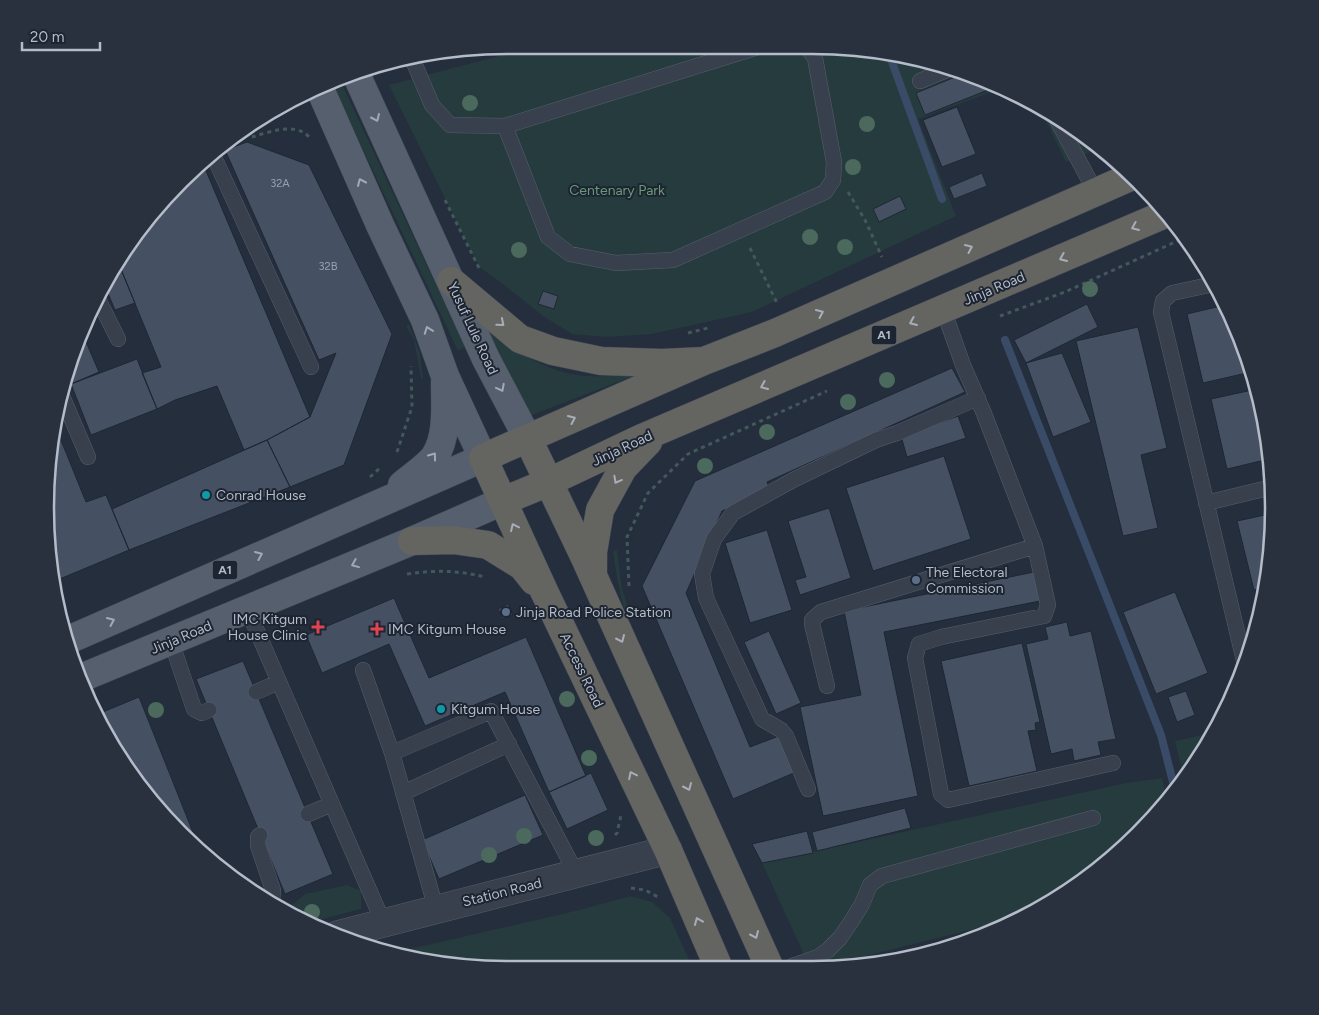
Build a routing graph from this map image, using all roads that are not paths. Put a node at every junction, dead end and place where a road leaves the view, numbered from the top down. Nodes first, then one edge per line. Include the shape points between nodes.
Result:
1 (734, 54) edge
2 (812, 54) edge
3 (414, 63) edge
4 (940, 73) edge
5 (358, 79) edge
6 (920, 81) dead end
7 (322, 94) edge
8 (505, 126) junction
9 (1062, 129) edge
10 (215, 160) edge
11 (1125, 180) edge
12 (1096, 193) junction
13 (1160, 216) edge
14 (451, 281) junction
15 (1206, 286) edge
16 (102, 306) edge
17 (943, 309) junction
18 (118, 339) dead end
19 (704, 361) junction
20 (311, 367) dead end
21 (445, 376) junction
22 (978, 398) junction
23 (66, 404) edge
24 (660, 430) junction
25 (528, 439) junction
26 (88, 457) dead end
27 (483, 458) junction
28 (549, 482) junction
29 (1264, 489) edge
30 (385, 501) junction
31 (503, 501) junction
32 (1206, 503) junction
33 (412, 541) junction
34 (1035, 546) junction
35 (594, 579) junction
36 (544, 591) junction
37 (247, 608) junction
38 (73, 638) edge
39 (171, 641) junction
40 (1242, 651) edge
41 (363, 670) dead end
42 (86, 676) edge
43 (279, 682) junction
44 (826, 686) dead end
45 (256, 692) dead end
46 (209, 710) dead end
47 (509, 744) junction
48 (392, 753) junction
49 (1113, 763) dead end
50 (808, 789) dead end
51 (403, 793) junction
52 (332, 804) junction
53 (308, 814) dead end
54 (1093, 818) dead end
55 (260, 836) dead end
56 (668, 850) junction
57 (576, 873) junction
58 (273, 895) edge
59 (436, 909) junction
60 (383, 922) junction
61 (347, 931) edge
62 (716, 961) edge
63 (767, 961) edge
64 (806, 961) edge

1 - 8 lane
2 - 8 lane via 834,162 833,180 825,192 673,260 616,263 570,254 548,236
3 - 8 lane via 432,105 450,125
4 - 6 lane
5 -> 14 main road, Yusuf Lule Road
21 -> 7 main road via 425,320
9 - 12 lane
10 - 20 lane
11 - 12 highway, A1
19 -> 12 highway, A1 via 777,320
13 -> 17 highway, Jinja Road / A1
14 -> 19 highway via 520,339 553,351 601,361 662,364
14 -> 25 main road, Yusuf Lule Road via 486,359
15 - 32 lane via 1172,293 1163,301 1161,312
16 - 18 lane
17 - 22 lane
17 -> 24 highway, Jinja Road / A1
25 -> 19 highway, A1
21 - 27 main road, Access Road
30 -> 21 main road via 434,456 442,440
22 - 34 lane
22 - 50 lane via 876,440 795,479 733,514 714,539 702,574 706,598 762,719 786,736
23 - 26 lane
24 - 28 highway, Jinja Road / A1
24 -> 35 highway via 623,468 600,510 593,552
25 - 27 highway, A1
25 - 28 highway, Yusuf Lule Road
27 - 30 main road, A1
27 - 31 highway, Access Road
28 - 31 highway, Jinja Road / A1
28 - 35 highway, Yusuf Lule Road
29 - 32 lane
38 -> 30 main road, A1
31 - 33 main road, Jinja Road / A1
36 -> 31 highway, Access Road
32 - 40 lane
33 - 36 highway via 453,540 488,545 522,566
33 -> 37 main road, Jinja Road / A1
34 - 44 lane via 821,612 812,624
34 - 49 lane via 1048,605 1044,616 919,644 915,658 940,794 948,800
35 -> 63 highway
56 -> 36 highway, Access Road
37 - 39 main road, Jinja Road / A1
37 - 43 lane
39 - 42 main road, Jinja Road / A1
39 - 46 lane via 194,709 202,713
41 - 48 lane
43 - 45 lane
43 - 52 lane
47 - 48 lane via 491,710
47 - 51 lane
47 - 57 lane
48 - 51 lane
51 - 59 lane
52 - 53 lane
52 - 60 lane
54 - 64 lane via 882,876 870,885 840,938 818,957
55 - 58 lane via 258,846
56 - 57 street, Station Road
62 -> 56 highway, Access Road
57 - 59 street, Station Road
59 - 60 street, Station Road
60 - 61 street, Station Road

